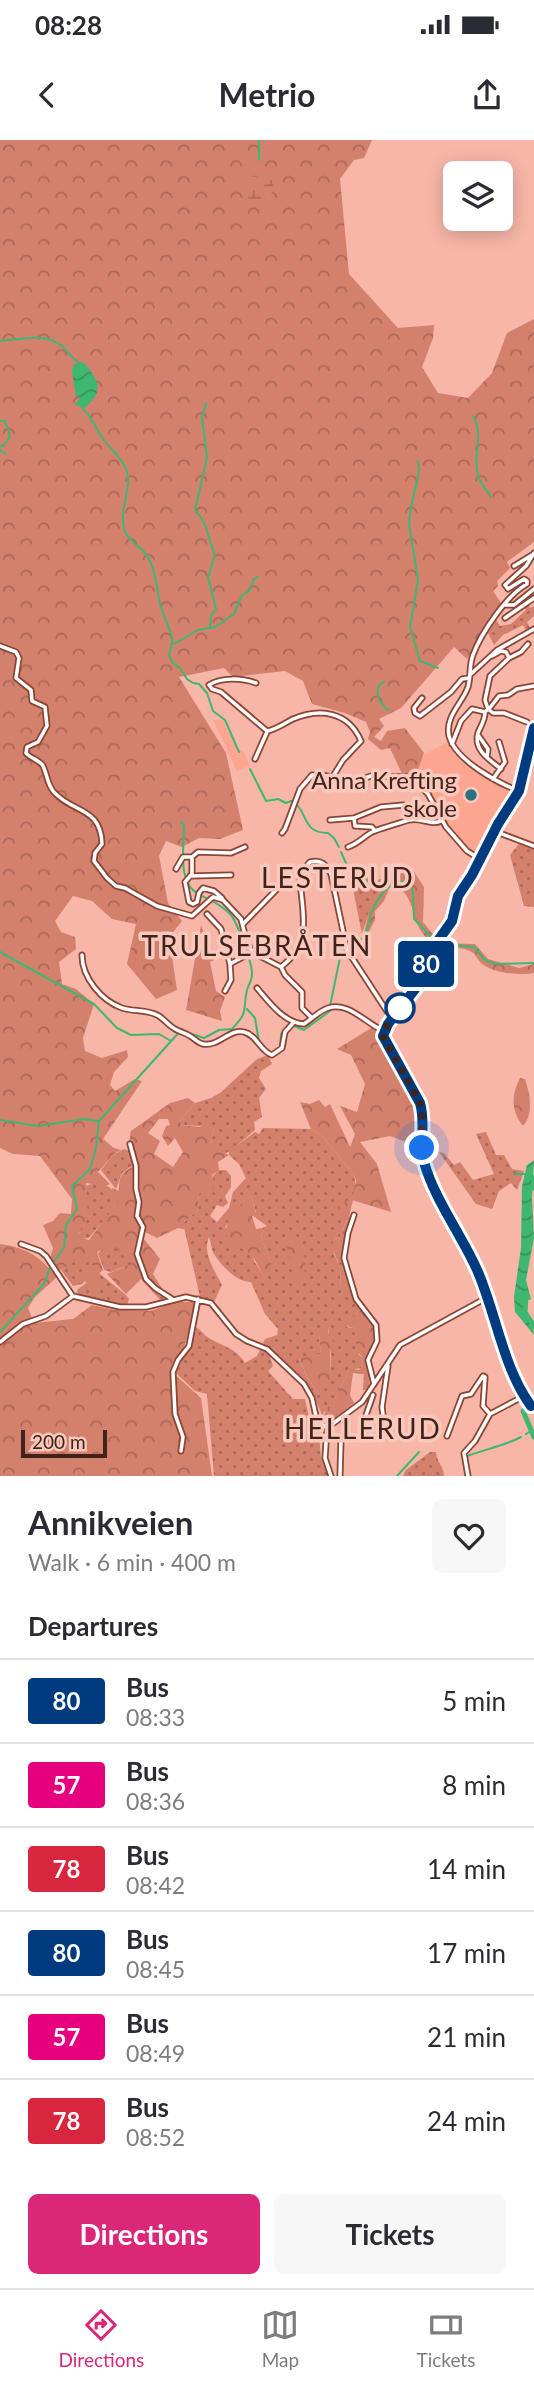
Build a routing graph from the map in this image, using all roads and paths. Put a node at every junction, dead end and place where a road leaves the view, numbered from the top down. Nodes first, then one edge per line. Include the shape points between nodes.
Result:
1 (533, 554) edge
2 (514, 566) dead end
3 (534, 589) edge
4 (534, 598) edge
5 (504, 605) junction
6 (505, 618) dead end
7 (534, 629) edge
8 (528, 644) dead end
9 (0, 646) edge
10 (492, 656) junction
11 (509, 657) junction
12 (470, 676) junction
13 (256, 683) dead end
14 (534, 686) edge
15 (422, 698) dead end
16 (487, 710) junction
17 (527, 722) dead end
18 (534, 728) edge
19 (267, 731) junction
20 (499, 742) dead end
21 (452, 744) junction
22 (255, 759) dead end
23 (501, 769) junction
24 (332, 778) junction
25 (493, 779) junction
26 (519, 791) junction
27 (354, 818) junction
28 (330, 820) dead end
29 (411, 820) junction
30 (442, 821) junction
31 (375, 831) junction
32 (494, 831) junction
33 (282, 833) dead end
34 (534, 846) edge
35 (348, 847) dead end
36 (245, 848) dead end
37 (192, 857) junction
38 (480, 859) junction
39 (176, 869) dead end
40 (231, 875) dead end
41 (190, 876) junction
42 (279, 887) dead end
43 (223, 900) junction
44 (207, 914) dead end
45 (243, 924) junction
46 (252, 952) junction
47 (82, 955) dead end
48 (230, 964) junction
49 (281, 967) junction
50 (257, 988) dead end
51 (225, 991) dead end
52 (312, 1018) junction
53 (392, 1019) junction
54 (292, 1024) junction
55 (384, 1031) junction
56 (130, 1144) dead end
57 (354, 1215) dead end
58 (21, 1244) dead end
59 (72, 1296) junction
60 (488, 1297) junction
61 (172, 1299) junction
62 (198, 1299) junction
63 (0, 1342) edge
64 (388, 1365) junction
65 (374, 1384) junction
66 (373, 1395) dead end
67 (529, 1403) edge
68 (489, 1415) junction
69 (327, 1428) junction
70 (385, 1430) dead end
71 (364, 1433) dead end
72 (447, 1436) dead end
73 (341, 1439) dead end
74 (181, 1451) dead end
75 (331, 1476) edge
76 (340, 1476) edge
77 (467, 1476) edge

1 - 2 street
1 - 5 street via 527,566 505,585 510,589 524,579 527,584
3 - 5 street via 514,605
4 - 6 street
5 - 12 street via 472,657
7 - 10 street
8 - 11 street
9 - 43 street via 18,655 16,678 31,691 32,701 45,708 47,726 26,753 41,763 55,793 94,818 102,844 94,861 107,878 158,906 189,915 213,897
10 - 11 street via 501,651
10 - 12 street
11 - 16 street via 489,679
12 - 15 street via 420,716 414,709
12 - 21 street via 450,722
13 - 19 street via 237,679 209,685
14 - 16 street via 499,696
16 - 17 street
16 - 21 street via 469,710
16 - 23 street via 478,734 486,744 487,757
18 - 26 street
19 - 22 street
19 - 24 street via 320,712 341,717 360,740
20 - 23 street via 505,759
21 - 25 street
23 - 25 street
24 - 30 street via 345,785 371,776 411,779 428,793
24 - 33 street via 316,774 307,778
25 - 26 street
26 - 32 street
27 - 28 street
27 - 29 street via 404,804
27 - 31 street via 355,825
29 - 30 street
29 - 31 street
30 - 38 street via 467,851
31 - 35 street
32 - 34 street
32 - 38 street
36 - 37 street via 231,853 198,852
37 - 39 street via 183,858
37 - 41 street
38 - 53 street via 458,896 450,926 432,949 419,984
40 - 41 street
41 - 43 street via 185,885 190,903 197,902 203,888
42 - 45 street
43 - 45 street
44 - 48 street via 220,926
45 - 46 street
46 - 48 street
46 - 49 street
47 - 54 street via 85,971 100,993 122,1008 158,1015 206,1045 244,1032 272,1055 282,1048
48 - 51 street via 231,980
49 - 52 street via 304,995 302,1008
49 - 53 street via 296,952 304,932 300,873 310,862 320,861 331,874 347,950
50 - 54 street
52 - 54 street
52 - 55 street via 341,1007
53 - 55 street
55 - 60 street via 385,1044 420,1103 428,1174
56 - 61 street via 136,1166 137,1216 143,1227 136,1254 146,1279
57 - 65 street via 344,1258 356,1299 376,1325 377,1341 368,1360
58 - 59 street via 40,1251
59 - 61 street via 120,1307 146,1307
59 - 63 street
60 - 64 street via 400,1345
60 - 67 street via 510,1368
61 - 62 street
62 - 69 street via 215,1305 241,1338 267,1349 298,1377 312,1398 317,1421
62 - 74 street via 188,1346 173,1372
64 - 65 street
64 - 70 street via 382,1407
65 - 69 street via 362,1402
66 - 71 street
67 - 68 street
68 - 72 street via 483,1406 483,1376 471,1394 462,1396
68 - 77 street via 464,1453
69 - 75 street via 325,1458
73 - 76 street

